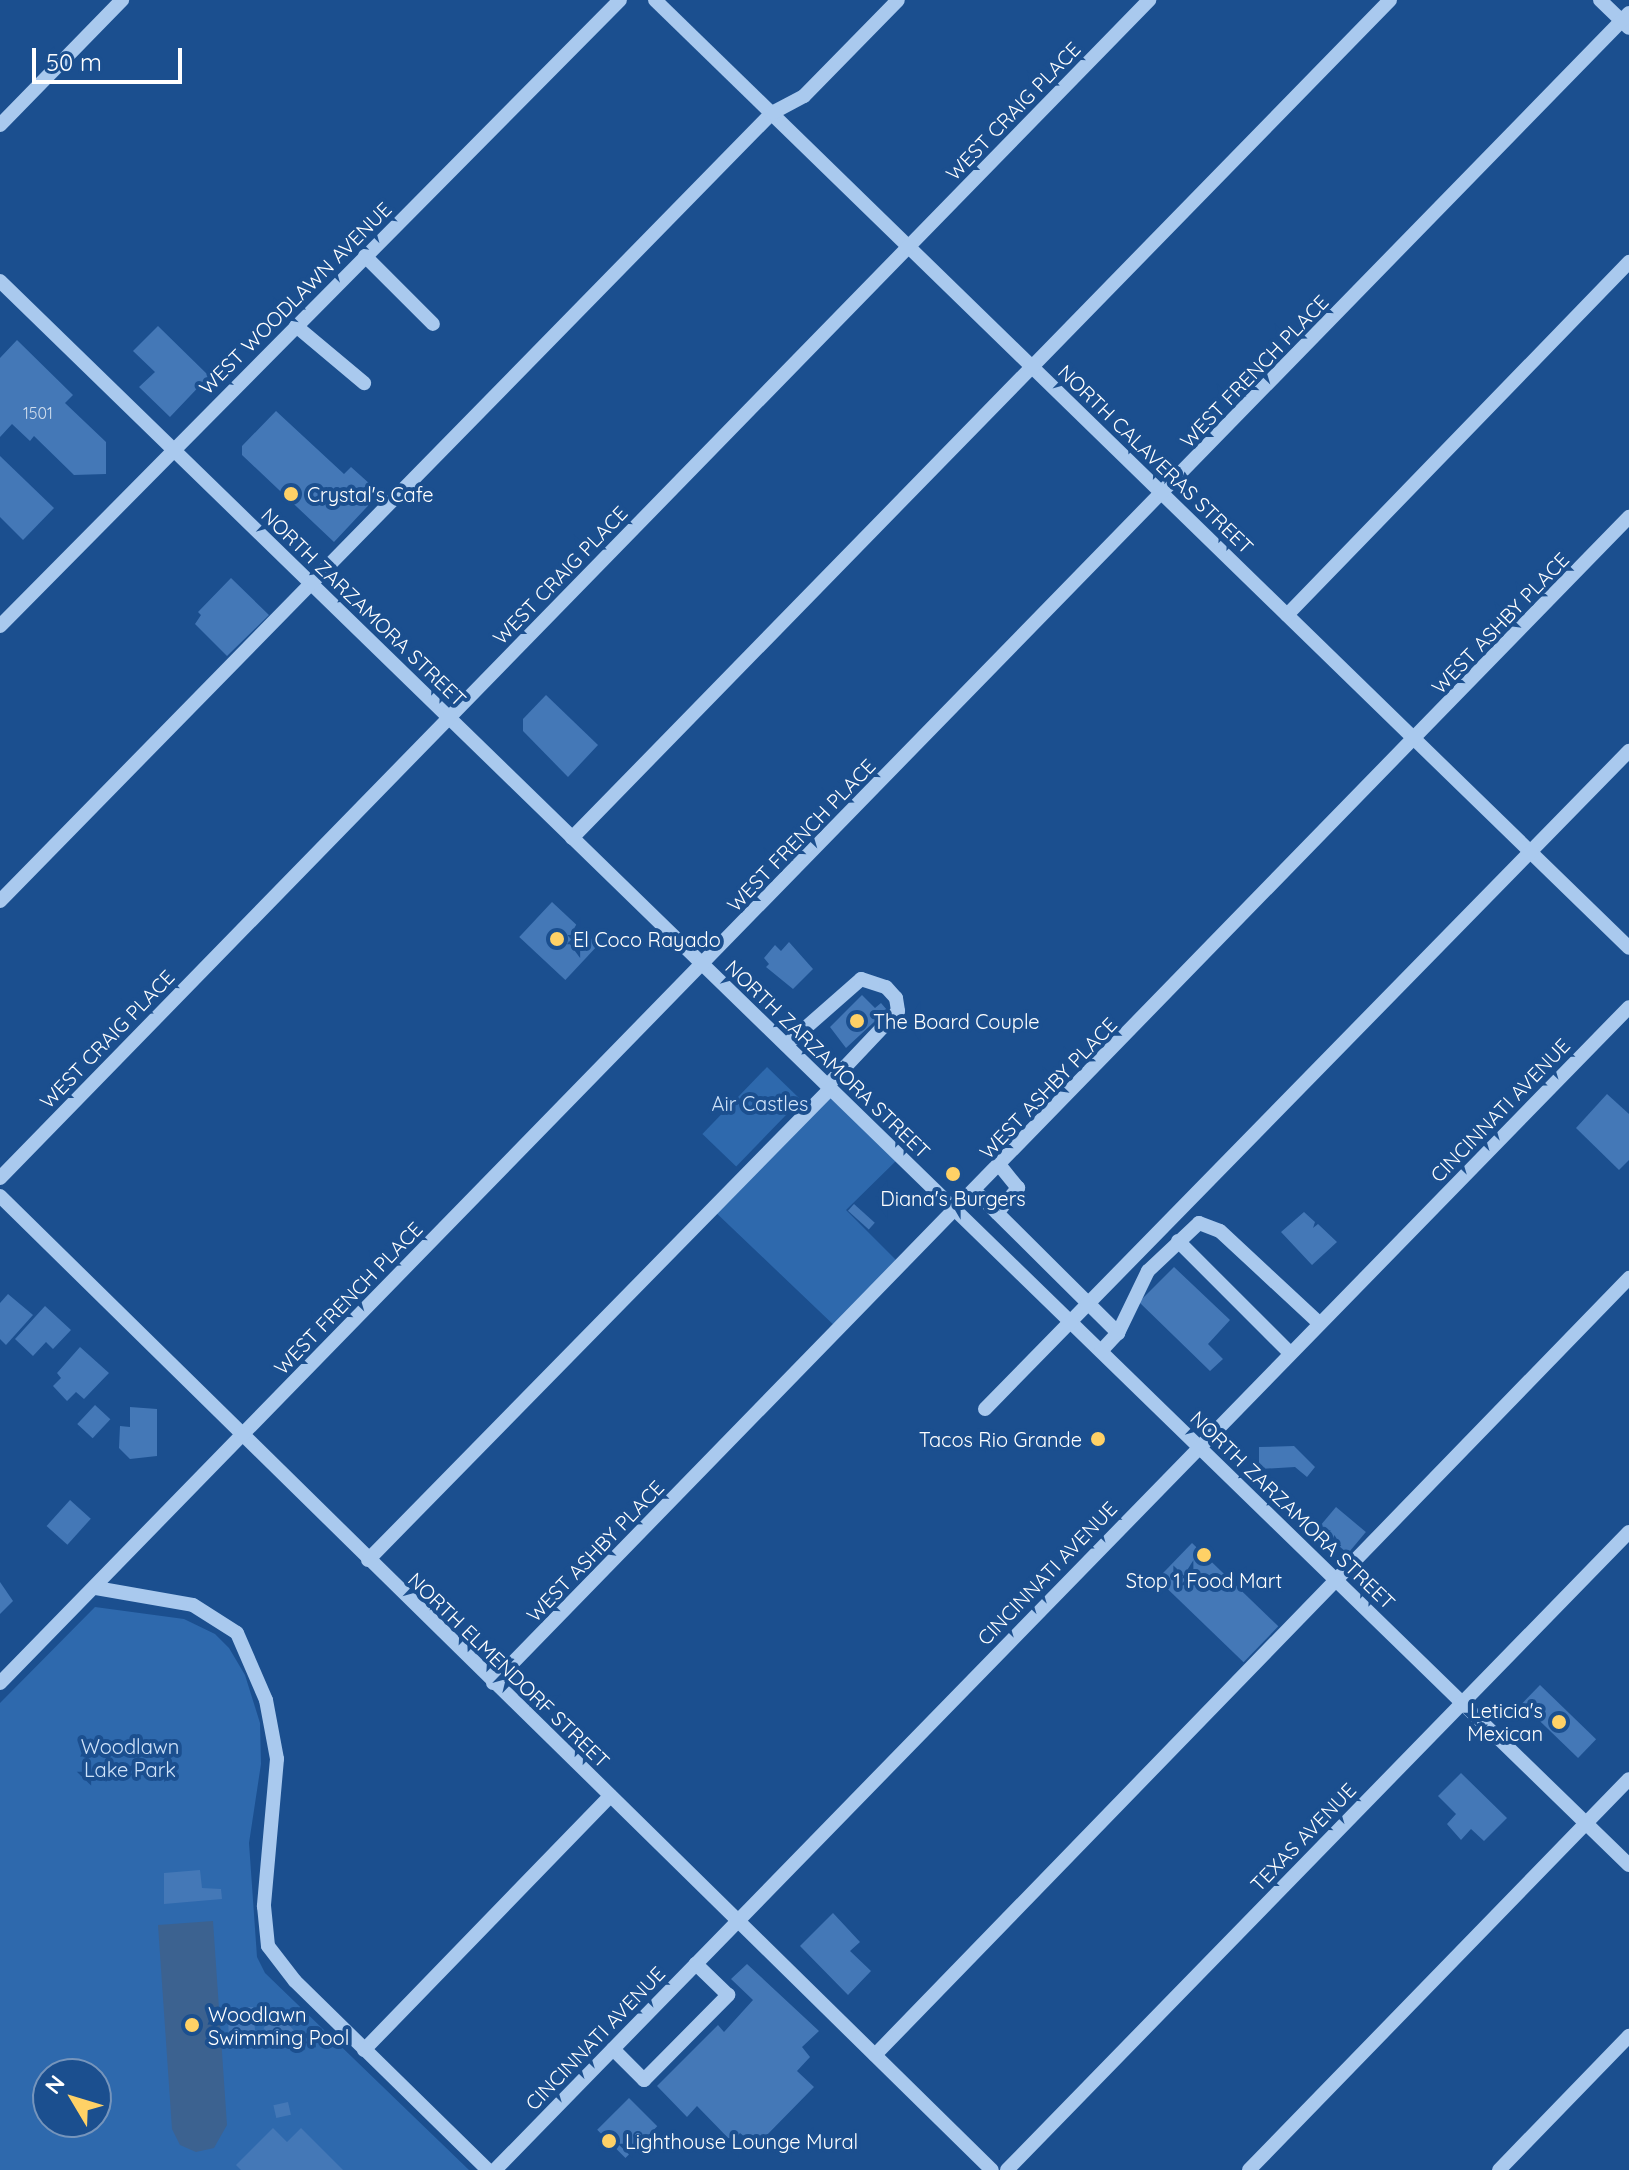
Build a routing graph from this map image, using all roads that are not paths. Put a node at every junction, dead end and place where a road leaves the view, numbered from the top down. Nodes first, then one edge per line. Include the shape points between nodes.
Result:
1 (122, 0) edge
2 (620, 0) edge
3 (655, 0) edge
4 (898, 0) edge
5 (1149, 0) edge
6 (1390, 0) edge
7 (1600, 0) edge
8 (1627, 21) edge
9 (772, 113) junction
10 (0, 125) edge
11 (909, 247) junction
12 (365, 256) junction
13 (1629, 262) edge
14 (0, 281) edge
15 (433, 324) dead end
16 (296, 326) junction
17 (1034, 369) junction
18 (364, 383) dead end
19 (172, 449) junction
20 (1163, 494) junction
21 (1629, 517) edge
22 (310, 582) junction
23 (1287, 615) junction
24 (0, 626) edge
25 (449, 717) junction
26 (1415, 740) junction
27 (1629, 751) edge
28 (572, 838) junction
29 (1532, 854) junction
30 (0, 901) edge
31 (1629, 948) edge
32 (702, 964) junction
33 (1629, 1007) edge
34 (786, 1045) junction
35 (829, 1087) junction
36 (1000, 1166) junction
37 (0, 1178) edge
38 (975, 1191) junction
39 (0, 1196) edge
40 (956, 1211) junction
41 (997, 1213) junction
42 (1178, 1241) junction
43 (1629, 1278) edge
44 (1090, 1304) junction
45 (1072, 1323) junction
46 (1319, 1323) junction
47 (1118, 1333) junction
48 (1101, 1351) junction
49 (1289, 1352) junction
50 (985, 1409) dead end
51 (242, 1436) junction
52 (1198, 1446) junction
53 (1629, 1532) edge
54 (368, 1560) junction
55 (1336, 1580) junction
56 (96, 1588) junction
57 (0, 1683) edge
58 (493, 1683) junction
59 (1462, 1702) junction
60 (1629, 1779) edge
61 (610, 1796) junction
62 (1586, 1823) junction
63 (1629, 1865) edge
64 (738, 1920) junction
65 (696, 1964) junction
66 (1629, 2036) edge
67 (613, 2049) junction
68 (364, 2050) junction
69 (875, 2055) junction
70 (488, 2170) edge
71 (495, 2170) edge
72 (992, 2170) edge
73 (1007, 2170) edge
74 (1249, 2170) edge
75 (1499, 2170) edge

1 - 10 street
2 - 12 street, WEST WOODLAWN AVENUE
3 - 9 street, NORTH CALAVERAS STREET
4 - 9 street via 804,96
5 - 11 street, WEST CRAIG PLACE
6 - 17 street
7 - 8 street
8 - 20 street, WEST FRENCH PLACE
9 - 11 street, NORTH CALAVERAS STREET
9 - 22 street
11 - 17 street, NORTH CALAVERAS STREET
11 - 25 street, WEST CRAIG PLACE
12 - 15 street
12 - 16 street, WEST WOODLAWN AVENUE
13 - 23 street
14 - 19 street, NORTH ZARZAMORA STREET
16 - 18 street
16 - 19 street, WEST WOODLAWN AVENUE
17 - 20 street, NORTH CALAVERAS STREET
17 - 28 street
19 - 22 street, NORTH ZARZAMORA STREET
19 - 24 street, WEST WOODLAWN AVENUE
20 - 23 street, NORTH CALAVERAS STREET
20 - 32 street, WEST FRENCH PLACE
21 - 26 street, WEST ASHBY PLACE
22 - 25 street, NORTH ZARZAMORA STREET
22 - 30 street
23 - 26 street, NORTH CALAVERAS STREET
25 - 28 street, NORTH ZARZAMORA STREET
25 - 37 street, WEST CRAIG PLACE
26 - 29 street, NORTH CALAVERAS STREET
26 - 36 street, WEST ASHBY PLACE
27 - 29 street
28 - 32 street, NORTH ZARZAMORA STREET
29 - 31 street, NORTH CALAVERAS STREET
29 - 44 street via 1489,889
32 - 34 street, NORTH ZARZAMORA STREET
32 - 51 street, WEST FRENCH PLACE
33 - 46 street, CINCINNATI AVENUE
34 - 35 street, NORTH ZARZAMORA STREET
34 - 35 street via 861,979 886,987 896,998 898,1011
35 - 40 street, NORTH ZARZAMORA STREET
35 - 54 street
36 - 38 street, WEST ASHBY PLACE
36 - 41 street via 1018,1188
38 - 40 street, WEST ASHBY PLACE
38 - 41 street
39 - 51 street, NORTH ELMENDORF STREET
40 - 45 street, NORTH ZARZAMORA STREET
40 - 58 street, WEST ASHBY PLACE
41 - 44 street
42 - 46 street via 1199,1223 1220,1231
42 - 47 street via 1136,1288
42 - 49 street
43 - 55 street
44 - 45 street
44 - 47 street
45 - 48 street, NORTH ZARZAMORA STREET
45 - 50 street
46 - 49 street, CINCINNATI AVENUE
47 - 48 street
48 - 52 street, NORTH ZARZAMORA STREET
49 - 52 street, CINCINNATI AVENUE
51 - 54 street, NORTH ELMENDORF STREET
51 - 56 street, WEST FRENCH PLACE
52 - 55 street, NORTH ZARZAMORA STREET
52 - 64 street, CINCINNATI AVENUE
53 - 59 street, TEXAS AVENUE
54 - 58 street, NORTH ELMENDORF STREET
55 - 59 street, NORTH ZARZAMORA STREET
55 - 69 street
56 - 57 street, WEST FRENCH PLACE
56 - 68 street via 173,1599 207,1610 237,1633 252,1658 277,1759 264,1906 268,1946
58 - 61 street, NORTH ELMENDORF STREET
59 - 62 street, NORTH ZARZAMORA STREET
59 - 73 street, TEXAS AVENUE
60 - 62 street
61 - 64 street, NORTH ELMENDORF STREET
61 - 68 street
62 - 63 street, NORTH ZARZAMORA STREET
62 - 74 street
64 - 65 street, CINCINNATI AVENUE
64 - 69 street, NORTH ELMENDORF STREET
65 - 67 street, CINCINNATI AVENUE
65 - 67 street via 728,1995 718,2006 644,2080
66 - 75 street
67 - 71 street, CINCINNATI AVENUE
68 - 70 street
69 - 72 street, NORTH ELMENDORF STREET

